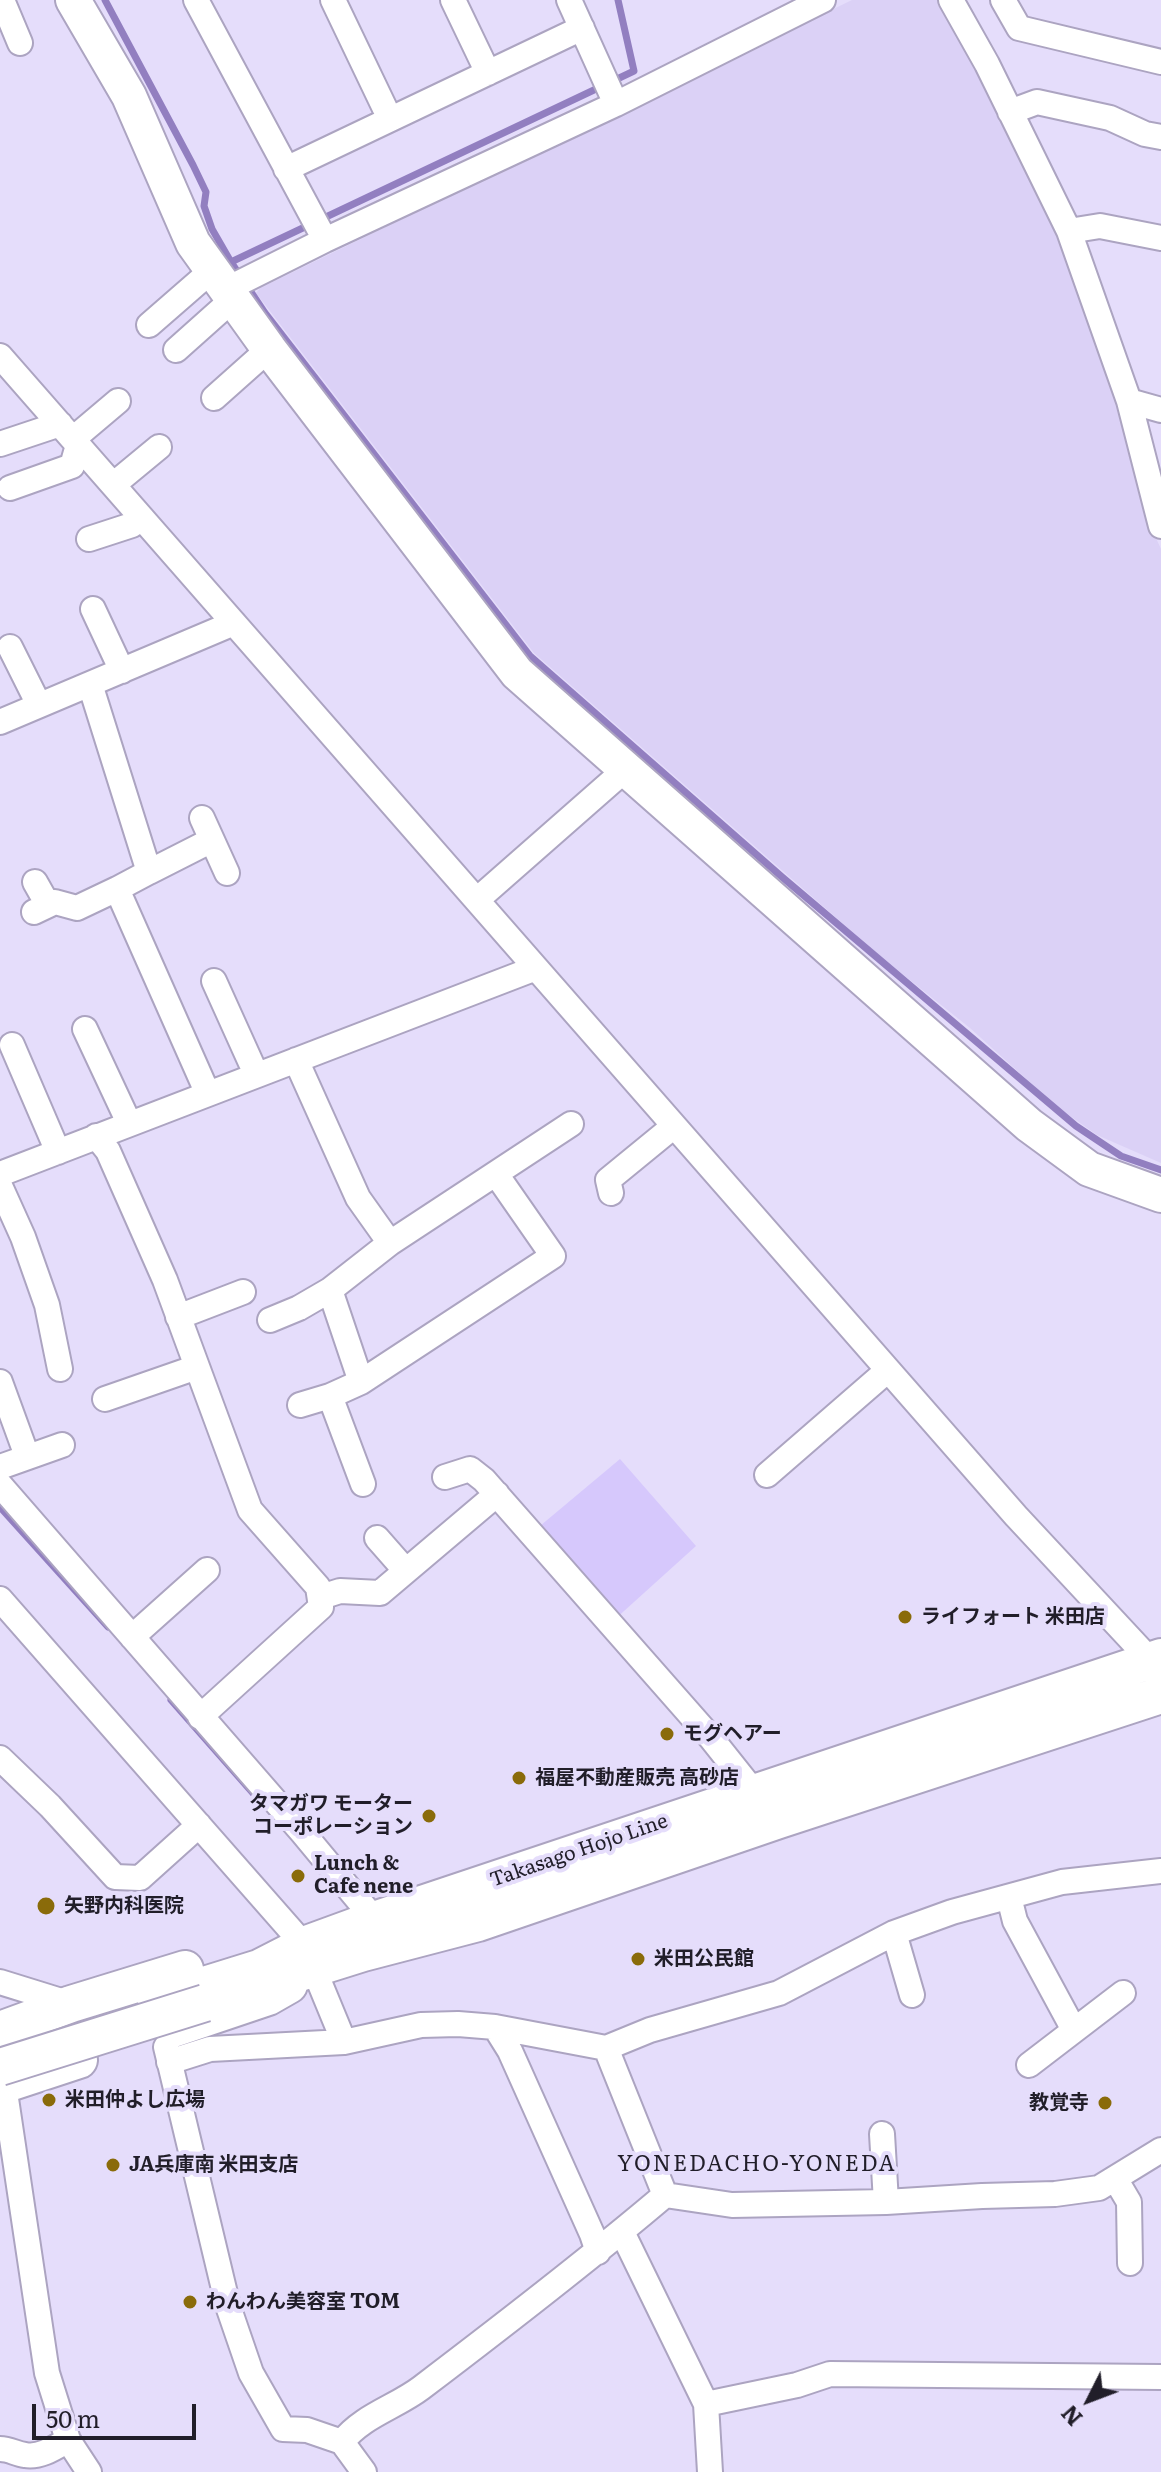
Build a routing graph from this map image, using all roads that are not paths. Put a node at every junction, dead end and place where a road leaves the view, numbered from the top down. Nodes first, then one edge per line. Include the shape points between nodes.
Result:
1 (2, 0) edge
2 (73, 0) edge
3 (196, 0) edge
4 (333, 0) edge
5 (453, 0) edge
6 (569, 0) edge
7 (823, 0) edge
8 (951, 0) edge
9 (1003, 0) edge
10 (582, 28) junction
11 (20, 43) dead end
12 (1161, 62) edge
13 (488, 73) junction
14 (616, 104) junction
15 (1010, 112) junction
16 (390, 119) junction
17 (1161, 137) edge
18 (286, 169) junction
19 (318, 228) junction
20 (1069, 231) junction
21 (1161, 238) edge
22 (223, 287) junction
23 (149, 325) dead end
24 (269, 349) junction
25 (176, 350) dead end
26 (1, 358) edge
27 (214, 398) dead end
28 (118, 401) dead end
29 (1129, 401) junction
30 (1161, 410) edge
31 (70, 436) junction
32 (0, 444) edge
33 (159, 447) dead end
34 (113, 485) junction
35 (10, 488) dead end
36 (142, 518) junction
37 (1161, 526) edge
38 (89, 539) dead end
39 (93, 609) dead end
40 (234, 623) junction
41 (10, 647) dead end
42 (122, 671) junction
43 (90, 684) junction
44 (39, 705) junction
45 (0, 722) edge
46 (626, 769) junction
47 (149, 872) junction
48 (227, 873) dead end
49 (35, 882) dead end
50 (117, 889) junction
51 (478, 899) junction
52 (536, 968) junction
53 (214, 981) dead end
54 (85, 1029) dead end
55 (12, 1045) dead end
56 (296, 1060) junction
57 (256, 1074) junction
58 (207, 1092) junction
59 (129, 1123) junction
60 (571, 1124) dead end
61 (674, 1126) junction
62 (96, 1136) junction
63 (58, 1152) junction
64 (0, 1174) edge
65 (496, 1174) junction
66 (0, 1186) edge
67 (611, 1193) dead end
68 (1161, 1195) edge
69 (11, 1241) edge
70 (390, 1243) junction
71 (330, 1290) junction
72 (243, 1292) dead end
73 (178, 1317) junction
74 (270, 1320) dead end
75 (197, 1367) junction
76 (60, 1369) dead end
77 (888, 1370) junction
78 (0, 1382) edge
79 (361, 1382) junction
80 (330, 1396) junction
81 (105, 1399) dead end
82 (300, 1405) dead end
83 (62, 1445) dead end
84 (27, 1456) junction
85 (0, 1467) edge
86 (767, 1475) dead end
87 (445, 1477) dead end
88 (363, 1484) dead end
89 (0, 1485) edge
90 (497, 1494) junction
91 (377, 1538) dead end
92 (207, 1570) dead end
93 (406, 1571) junction
94 (321, 1597) junction
95 (0, 1599) edge
96 (132, 1637) junction
97 (1156, 1659) edge
98 (1160, 1700) edge
99 (200, 1717) junction
100 (0, 1758) edge
101 (754, 1792) junction
102 (199, 1825) junction
103 (1161, 1871) edge
104 (1009, 1897) junction
105 (375, 1920) junction
106 (894, 1933) junction
107 (309, 1957) junction
108 (0, 1982) edge
109 (1123, 1993) dead end
110 (202, 1995) junction
111 (912, 1995) dead end
112 (71, 2004) junction
113 (495, 2027) junction
114 (0, 2030) edge
115 (1074, 2030) junction
116 (344, 2042) junction
117 (166, 2047) junction
118 (606, 2048) junction
119 (0, 2049) edge
120 (1029, 2065) dead end
121 (1, 2076) edge
122 (882, 2134) dead end
123 (1161, 2150) edge
124 (1116, 2180) junction
125 (665, 2195) junction
126 (886, 2202) junction
127 (622, 2232) junction
128 (598, 2252) junction
129 (1130, 2263) dead end
130 (1161, 2377) edge
131 (706, 2404) junction
132 (68, 2440) junction
133 (342, 2442) junction
134 (0, 2449) edge
135 (89, 2472) edge
136 (364, 2472) edge
137 (710, 2472) edge

1 - 11 street
2 - 22 street via 129,96 193,243
3 - 18 street
4 - 16 street
5 - 13 street
6 - 10 street
7 - 14 street
8 - 15 street
9 - 12 street via 1019,28
10 - 13 street
10 - 14 street
13 - 16 street
14 - 19 street
15 - 17 street via 1037,102 1110,118
15 - 20 street
16 - 18 street
18 - 19 street
19 - 22 street
20 - 21 street via 1100,226
20 - 29 street
22 - 23 street
22 - 24 street
22 - 25 street
24 - 27 street
24 - 46 street via 509,665
26 - 31 street
28 - 31 street
29 - 30 street
29 - 37 street
31 - 32 street
31 - 34 street
31 - 35 street via 72,466
33 - 34 street
34 - 36 street
36 - 38 street
36 - 40 street
39 - 42 street
40 - 42 street
40 - 51 street
41 - 44 street
42 - 43 street
43 - 44 street
43 - 47 street
44 - 45 street
46 - 51 street
46 - 68 street via 1029,1125 1089,1169
47 - 48 street via 207,829
47 - 50 street
49 - 50 street via 41,909 55,902 77,908
50 - 58 street
51 - 52 street
52 - 56 street
52 - 61 street
53 - 57 street
54 - 59 street
55 - 63 street
56 - 57 street
56 - 70 street via 358,1198
57 - 58 street
58 - 59 street
59 - 62 street
60 - 65 street
61 - 67 street via 608,1180
61 - 77 street
62 - 63 street
62 - 73 street via 108,1151
63 - 64 street
65 - 70 street
65 - 79 street via 553,1256
66 - 69 street
69 - 76 street via 47,1305
70 - 71 street
71 - 74 street
71 - 79 street
72 - 73 street
73 - 75 street
75 - 81 street
75 - 94 street via 250,1510
77 - 86 street
77 - 97 street via 1016,1516
78 - 84 street
79 - 80 street
80 - 82 street
80 - 88 street
83 - 84 street
84 - 85 street
87 - 90 street via 470,1469
89 - 96 street
90 - 93 street
90 - 101 street
91 - 93 street
92 - 96 street
93 - 94 street via 380,1593 340,1591
94 - 99 street via 321,1607
95 - 102 street
96 - 99 street
97 - 98 street
97 - 101 main road, Takasago Hojo Line
98 - 107 main road, Takasago Hojo Line via 764,1825 478,1923 363,1953
99 - 105 street
100 - 102 street via 115,1877 140,1878
101 - 105 main road, Takasago Hojo Line
102 - 107 street
103 - 104 street via 1062,1882
104 - 106 street
104 - 115 street via 1015,1921
105 - 107 main road, Takasago Hojo Line
106 - 111 street
106 - 118 street via 779,1993
107 - 110 main road, Takasago Hojo Line
107 - 112 main road via 253,1948
107 - 116 street
107 - 117 main road via 268,1997
108 - 112 street
109 - 115 street
110 - 119 main road, Takasago Hojo Line
110 - 121 main road, Takasago Hojo Line, bridge
112 - 114 main road
113 - 116 street via 421,2025
113 - 118 street
113 - 128 street
115 - 120 street
116 - 117 street
117 - 121 main road
117 - 133 street via 228,2306 251,2373 283,2429 307,2430
118 - 125 street
121 - 132 street via 47,2373
122 - 126 street
123 - 124 street
124 - 126 street via 1055,2194
124 - 129 street via 1129,2202
125 - 126 street via 732,2205
125 - 127 street
127 - 128 street
127 - 131 street
128 - 133 street via 413,2394 352,2429
130 - 131 street via 830,2374
131 - 137 street
132 - 134 street via 28,2456
132 - 135 street
133 - 136 street

